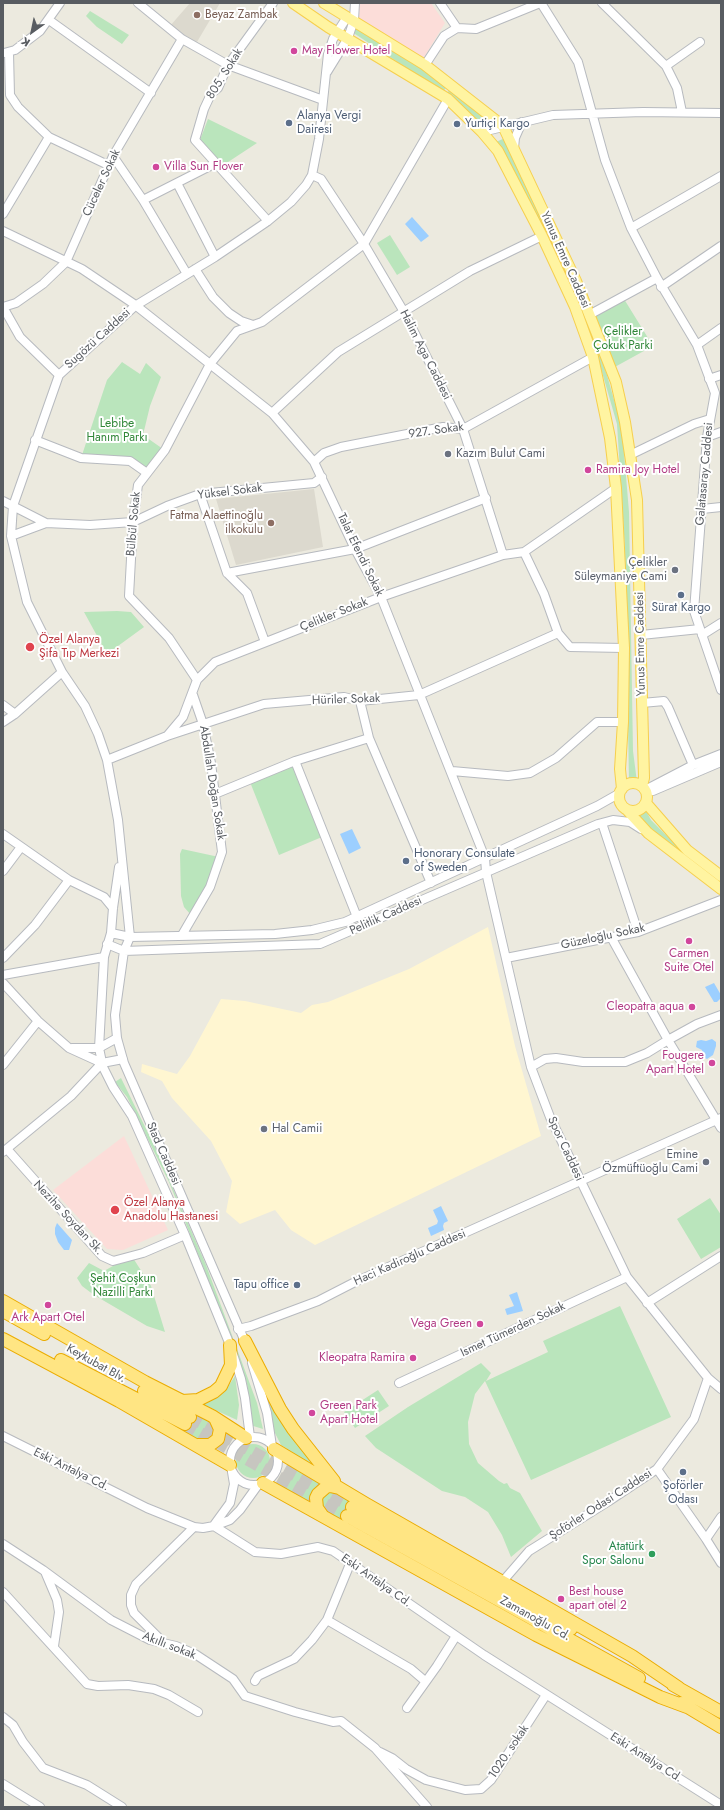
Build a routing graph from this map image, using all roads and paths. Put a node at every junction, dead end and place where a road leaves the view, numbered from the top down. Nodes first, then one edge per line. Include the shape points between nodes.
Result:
1 (60, 3) edge
2 (138, 3) edge
3 (273, 3) edge
4 (293, 3) edge
5 (324, 3) edge
6 (355, 3) edge
7 (440, 3) edge
8 (541, 3) edge
9 (602, 3) edge
10 (347, 17) junction
11 (49, 20) junction
12 (457, 28) junction
13 (334, 30) junction
14 (348, 38) junction
15 (182, 39) junction
16 (700, 42) dead end
17 (6, 52) edge
18 (228, 65) junction
19 (425, 65) junction
20 (666, 66) junction
21 (325, 74) junction
22 (151, 93) junction
23 (448, 99) junction
24 (323, 100) junction
25 (682, 112) junction
26 (592, 113) junction
27 (721, 113) edge
28 (522, 122) junction
29 (503, 126) junction
30 (482, 132) junction
31 (49, 137) junction
32 (514, 149) junction
33 (113, 156) junction
34 (216, 163) junction
35 (108, 165) junction
36 (312, 175) junction
37 (721, 176) edge
38 (177, 183) junction
39 (143, 200) junction
40 (3, 214) edge
41 (268, 221) junction
42 (631, 228) junction
43 (3, 230) edge
44 (542, 236) junction
45 (364, 244) junction
46 (721, 246) edge
47 (215, 257) junction
48 (66, 262) junction
49 (195, 269) junction
50 (187, 274) junction
51 (656, 278) junction
52 (661, 286) junction
53 (135, 306) junction
54 (3, 307) edge
55 (404, 312) junction
56 (589, 315) junction
57 (253, 325) junction
58 (721, 328) edge
59 (697, 345) junction
60 (594, 357) junction
61 (210, 364) junction
62 (59, 375) junction
63 (721, 375) edge
64 (709, 379) junction
65 (272, 413) junction
66 (710, 419) junction
67 (463, 430) junction
68 (721, 432) edge
69 (707, 437) junction
70 (35, 440) junction
71 (630, 455) junction
72 (314, 462) junction
73 (147, 473) junction
74 (322, 477) junction
75 (616, 488) junction
76 (200, 494) junction
77 (486, 498) junction
78 (3, 500) edge
79 (13, 506) junction
80 (721, 507) edge
81 (702, 509) junction
82 (133, 522) junction
83 (46, 523) junction
84 (11, 536) junction
85 (355, 549) junction
86 (524, 552) junction
87 (503, 555) junction
88 (228, 573) junction
89 (381, 597) junction
90 (721, 623) edge
91 (701, 632) junction
92 (558, 633) junction
93 (641, 635) junction
94 (265, 642) junction
95 (624, 648) junction
96 (62, 672) junction
97 (197, 680) junction
98 (721, 690) edge
99 (193, 695) junction
100 (419, 695) junction
101 (360, 701) junction
102 (642, 703) junction
103 (3, 705) edge
104 (15, 714) junction
105 (3, 722) edge
106 (623, 722) junction
107 (203, 724) junction
108 (167, 736) junction
109 (369, 738) junction
110 (721, 754) edge
111 (107, 760) junction
112 (295, 762) junction
113 (721, 762) edge
114 (693, 765) junction
115 (452, 771) junction
116 (621, 791) junction
117 (645, 793) junction
118 (215, 794) junction
119 (627, 810) junction
120 (602, 823) junction
121 (3, 834) edge
122 (648, 834) junction
123 (21, 847) junction
124 (121, 852) junction
125 (485, 858) junction
126 (3, 871) edge
127 (486, 872) junction
128 (721, 876) edge
129 (69, 880) junction
130 (431, 883) junction
131 (721, 889) edge
132 (721, 900) edge
133 (113, 908) junction
134 (357, 917) junction
135 (638, 932) junction
136 (111, 933) junction
137 (182, 935) junction
138 (130, 937) junction
139 (611, 937) junction
140 (107, 944) junction
141 (124, 951) junction
142 (104, 957) junction
143 (3, 958) edge
144 (506, 958) junction
145 (3, 975) edge
146 (3, 983) edge
147 (721, 1015) edge
148 (38, 1021) junction
149 (117, 1038) junction
150 (668, 1040) junction
151 (69, 1048) junction
152 (99, 1048) junction
153 (123, 1059) junction
154 (102, 1063) junction
155 (3, 1066) edge
156 (531, 1067) junction
157 (719, 1119) edge
158 (721, 1128) edge
159 (5, 1151) edge
160 (581, 1182) junction
161 (185, 1235) junction
162 (721, 1256) edge
163 (627, 1277) junction
164 (3, 1301) edge
165 (647, 1303) junction
166 (3, 1311) edge
167 (238, 1329) junction
168 (3, 1331) edge
169 (3, 1339) edge
170 (245, 1341) junction
171 (230, 1345) junction
172 (708, 1378) junction
173 (399, 1383) dead end
174 (721, 1389) edge
175 (182, 1401) junction
176 (212, 1416) junction
177 (3, 1436) edge
178 (248, 1438) junction
179 (195, 1443) junction
180 (273, 1447) junction
181 (231, 1467) junction
182 (657, 1470) junction
183 (261, 1484) junction
184 (340, 1488) junction
185 (323, 1515) junction
186 (721, 1517) edge
187 (214, 1526) junction
188 (194, 1527) junction
189 (706, 1538) junction
190 (3, 1544) edge
191 (721, 1563) edge
192 (350, 1564) junction
193 (43, 1570) junction
194 (503, 1581) junction
195 (3, 1592) edge
196 (327, 1620) junction
197 (456, 1636) junction
198 (163, 1643) junction
199 (54, 1646) junction
200 (256, 1681) dead end
201 (425, 1682) junction
202 (679, 1688) junction
203 (546, 1695) junction
204 (687, 1707) junction
205 (407, 1708) dead end
206 (198, 1712) dead end
207 (721, 1712) edge
208 (3, 1717) edge
209 (721, 1726) edge
210 (374, 1748) junction
211 (3, 1784) edge
212 (721, 1805) edge
213 (40, 1807) edge
214 (122, 1807) edge
215 (427, 1807) edge

1 - 11 street
2 - 15 street
3 - 18 street, 805. Sokak
4 - 13 main road, Yunus Emre Caddesi
5 - 10 main road, Yunus Emre Caddesi
6 - 10 street
7 - 12 street
8 - 12 street via 476,29
8 - 26 street, Galatasaray Caddesi via 578,62
9 - 20 street
10 - 13 street, Sugözü Caddesi
10 - 14 street
10 - 19 main road, Yunus Emre Caddesi
11 - 17 street via 34,36 15,50
11 - 22 street
12 - 19 street via 444,36
13 - 14 main road, Yunus Emre Caddesi
13 - 21 street, Sugözü Caddesi
14 - 21 street
14 - 23 main road, Yunus Emre Caddesi
15 - 18 street
15 - 22 street, Cüceler Sokak
16 - 20 street
17 - 31 street via 10,95
18 - 24 street
18 - 34 street, 805. Sokak via 218,88 211,94 204,109 195,140
19 - 29 main road, Yunus Emre Caddesi
20 - 25 street via 677,88
21 - 24 street, Sugözü Caddesi
22 - 33 street, Cüceler Sokak
23 - 30 main road, Yunus Emre Caddesi
23 - 45 street
24 - 36 street, Sugözü Caddesi
25 - 26 street
25 - 27 street
26 - 28 street via 553,115
26 - 42 street, Galatasaray Caddesi via 605,160
28 - 29 street
28 - 32 street via 515,138
29 - 30 street
29 - 32 main road, Yunus Emre Caddesi
30 - 44 main road, Yunus Emre Caddesi via 498,151
31 - 35 street
31 - 40 street
32 - 56 main road, Yunus Emre Caddesi via 576,281
33 - 35 street, Cüceler Sokak
33 - 39 street
34 - 38 street
34 - 41 street, 805. Sokak
35 - 48 street, Cüceler Sokak
36 - 41 street, Sugözü Caddesi via 291,202
36 - 45 street, Halim Aga Caddesi via 321,180
37 - 42 street
38 - 39 street
38 - 47 street
39 - 50 street
41 - 47 street, Sugözü Caddesi
42 - 51 street, Galatasaray Caddesi
43 - 48 street, Talat Efendi Sokak
44 - 55 street via 470,271
44 - 60 main road, Yunus Emre Caddesi via 575,307
45 - 55 street, Halim Aga Caddesi
45 - 57 street, Bülbül Sokak via 262,322
46 - 52 street
47 - 49 street, Sugözü Caddesi
48 - 53 street, Talat Efendi Sokak
48 - 54 street, Cüceler Sokak via 43,284 16,303
49 - 50 street, Sugözü Caddesi
49 - 57 street via 213,297 229,313
50 - 53 street, Sugözü Caddesi
51 - 52 street, Galatasaray Caddesi
51 - 56 street
52 - 59 street, Galatasaray Caddesi
53 - 61 street, Talat Efendi Sokak
53 - 62 street, Sugözü Caddesi
54 - 62 street via 20,337
55 - 65 street via 338,352
55 - 67 street, Halim Aga Caddesi
56 - 71 main road, Yunus Emre Caddesi via 616,382
57 - 61 street, Bülbül Sokak via 237,331
58 - 59 street
59 - 64 street, Galatasaray Caddesi
60 - 67 street, 927. Sokak
60 - 75 main road, Yunus Emre Caddesi via 610,438
61 - 65 street, Talat Efendi Sokak
61 - 73 street, Bülbül Sokak via 165,450
62 - 70 street, Sugözü Caddesi
63 - 64 street
64 - 66 street, Galatasaray Caddesi via 715,393
65 - 72 street, Talat Efendi Sokak
66 - 69 street, Galatasaray Caddesi
66 - 71 street via 694,424
67 - 72 street, 927. Sokak via 443,427 341,447 324,453
67 - 77 street, Halim Aga Caddesi
68 - 69 street
69 - 81 street, Galatasaray Caddesi
70 - 73 street via 81,458 130,461
70 - 79 street, Sugözü Caddesi
71 - 93 main road, Yunus Emre Caddesi via 637,500
72 - 74 street, Talat Efendi Sokak
73 - 82 street, Bülbül Sokak via 138,484
74 - 76 street, Yüksel Sokak via 314,482
74 - 85 street, Talat Efendi Sokak
75 - 86 street, Çelikler Sokak
75 - 95 main road, Yunus Emre Caddesi
76 - 82 street, Yüksel Sokak
76 - 88 street
77 - 85 street
77 - 87 street, Halim Aga Caddesi
78 - 79 street, Yüksel Sokak
79 - 83 street, Yüksel Sokak
79 - 84 street, Sugözü Caddesi
80 - 81 street
81 - 91 street, Galatasaray Caddesi via 694,611
82 - 83 street, Yüksel Sokak via 90,525
82 - 97 street, Bülbül Sokak via 129,596 169,638
83 - 84 street, Yüksel Sokak
84 - 96 street, Sugözü Caddesi via 27,602
85 - 88 street
85 - 89 street, Talat Efendi Sokak
86 - 87 street, Çelikler Sokak
86 - 92 street via 544,594
87 - 89 street, Çelikler Sokak
88 - 94 street via 247,593
89 - 94 street, Çelikler Sokak
89 - 100 street, Talat Efendi Sokak
90 - 91 street
91 - 93 street
91 - 98 street, Galatasaray Caddesi
92 - 95 street via 570,647
92 - 100 street, Hüriler Sokak
93 - 102 main road, Yunus Emre Caddesi
94 - 97 street, Çelikler Sokak via 215,662
95 - 106 main road, Yunus Emre Caddesi
96 - 104 street
96 - 111 street, Stad Caddesi via 85,706
97 - 99 street
99 - 107 street, Abdullah Doğan Sokak
99 - 108 street via 183,717
100 - 101 street, Hüriler Sokak
100 - 115 street, Talat Efendi Sokak
101 - 107 street, Hüriler Sokak via 344,697 264,704
101 - 109 street
102 - 114 street via 664,701
102 - 117 main road, Yunus Emre Caddesi
103 - 104 street
104 - 105 street
106 - 115 street via 597,722 556,758 530,773 508,776
106 - 116 main road, Yunus Emre Caddesi
107 - 108 street, Hüriler Sokak
107 - 118 street, Abdullah Doğan Sokak
108 - 111 street, Hüriler Sokak
109 - 112 street
109 - 130 street
110 - 114 street
111 - 124 street, Stad Caddesi
112 - 118 street
112 - 134 street
113 - 117 street
114 - 117 street
115 - 125 street, Talat Efendi Sokak
116 - 117 main road via 634,783
116 - 119 main road via 621,804
116 - 125 street, Pelitlik Caddesi via 597,806
117 - 119 main road via 644,806 636,811
117 - 128 main road via 686,850
118 - 137 street, Abdullah Doğan Sokak via 222,852 210,887
119 - 122 main road
120 - 122 street, Pelitlik Caddesi via 613,820 630,822
120 - 127 street, Pelitlik Caddesi
120 - 135 street
121 - 123 street
122 - 131 main road
123 - 126 street
123 - 129 street
124 - 133 street, Stad Caddesi
124 - 138 street, Stad Caddesi
125 - 127 street, Talat Efendi Sokak
125 - 130 street, Pelitlik Caddesi
127 - 141 street, Pelitlik Caddesi via 320,944
127 - 144 street, Spor Caddesi
129 - 133 street via 104,897
129 - 143 street via 35,925
130 - 134 street, Pelitlik Caddesi
132 - 135 street, Güzeloğlu Sokak
133 - 136 street, Stad Caddesi
134 - 137 street, Pelitlik Caddesi via 312,930 275,934
135 - 139 street, Güzeloğlu Sokak
136 - 138 street, Pelitlik Caddesi
136 - 140 street, Stad Caddesi
137 - 138 street, Pelitlik Caddesi
138 - 141 street, Stad Caddesi
139 - 144 street, Güzeloğlu Sokak
139 - 150 street
140 - 141 street, Pelitlik Caddesi
140 - 142 street, Stad Caddesi
141 - 149 street, Stad Caddesi via 115,1015
142 - 145 street
142 - 152 street, Stad Caddesi
144 - 156 street, Spor Caddesi
146 - 148 street
147 - 150 street via 697,1024
148 - 151 street
148 - 155 street
149 - 152 street
149 - 153 street, Stad Caddesi
150 - 156 street via 647,1053 625,1062 583,1062 556,1058 545,1059
150 - 157 street
151 - 152 street
151 - 154 street
152 - 154 street, Stad Caddesi
153 - 154 street
153 - 167 street, Stad Caddesi
154 - 159 street via 71,1096
154 - 161 street, Stad Caddesi via 113,1087 132,1116
156 - 160 street, Spor Caddesi via 550,1117
157 - 158 street
157 - 160 street, Haci Kadiroğlu Caddesi
159 - 161 street, Nezihe Soydan Sk. via 102,1256 113,1261 143,1253
160 - 163 street, Spor Caddesi
160 - 167 street, Haci Kadiroğlu Caddesi via 355,1282 318,1301
161 - 171 street, Stad Caddesi
162 - 165 street
163 - 165 street, Spor Caddesi
163 - 173 street, Ismet Tümerden Sokak
164 - 175 highway
165 - 172 street, Spor Caddesi
166 - 168 highway, Keykubat Blv. via 187,1420
167 - 170 street, Stad Caddesi
169 - 179 highway
170 - 180 street, Stad Caddesi via 267,1414
170 - 184 highway via 280,1409
171 - 175 highway via 231,1365 221,1386 198,1400
171 - 178 street, Stad Caddesi via 244,1392
172 - 174 street, Spor Caddesi
172 - 182 street, Şoförler Odasi Caddesi via 694,1419
175 - 176 highway
176 - 178 highway
176 - 179 highway via 220,1429 218,1439 210,1445 200,1446
177 - 188 street, Eski Antalya Cd. via 148,1508
178 - 180 street via 262,1438
178 - 181 street via 235,1446 230,1458
179 - 181 highway
180 - 183 street via 277,1455 277,1468 269,1479
180 - 184 highway
181 - 183 street via 234,1475 244,1483
181 - 187 street via 234,1484 230,1503
182 - 189 street
182 - 194 street, Şoförler Odasi Caddesi via 529,1551
183 - 185 highway
183 - 187 street via 230,1520
184 - 185 highway via 330,1486 318,1494 317,1508
184 - 194 highway
185 - 204 highway via 536,1635 660,1697
186 - 189 street
187 - 188 street, Eski Antalya Cd.
187 - 192 street, Eski Antalya Cd. via 255,1552 281,1554 318,1547 333,1551
188 - 198 street via 136,1584 131,1595 134,1613
189 - 191 street
190 - 193 street, Akıllı sokak
192 - 196 street
192 - 197 street, Eski Antalya Cd.
193 - 198 street, Akıllı sokak via 111,1620 150,1640
193 - 199 street via 50,1580 59,1612
194 - 202 highway via 632,1656
195 - 199 street
196 - 200 street via 294,1659 258,1676
196 - 201 street via 411,1669
197 - 201 street
197 - 203 street, Eski Antalya Cd.
198 - 210 street, Akıllı sokak via 194,1654 207,1662 233,1679 245,1696 333,1722 341,1721
199 - 206 street via 87,1684 128,1685 154,1689 170,1695
201 - 205 street
202 - 204 highway, Zamanoğlu Cd. via 349,1511
202 - 207 highway, Zamanoğlu Cd.
203 - 210 street, 1020. sokak via 491,1780 481,1789 465,1790 426,1780
203 - 212 street, Eski Antalya Cd.
204 - 209 highway, Zamanoğlu Cd.
208 - 214 street via 13,1725 43,1768 87,1785
210 - 215 street, Akıllı sokak
211 - 213 street

